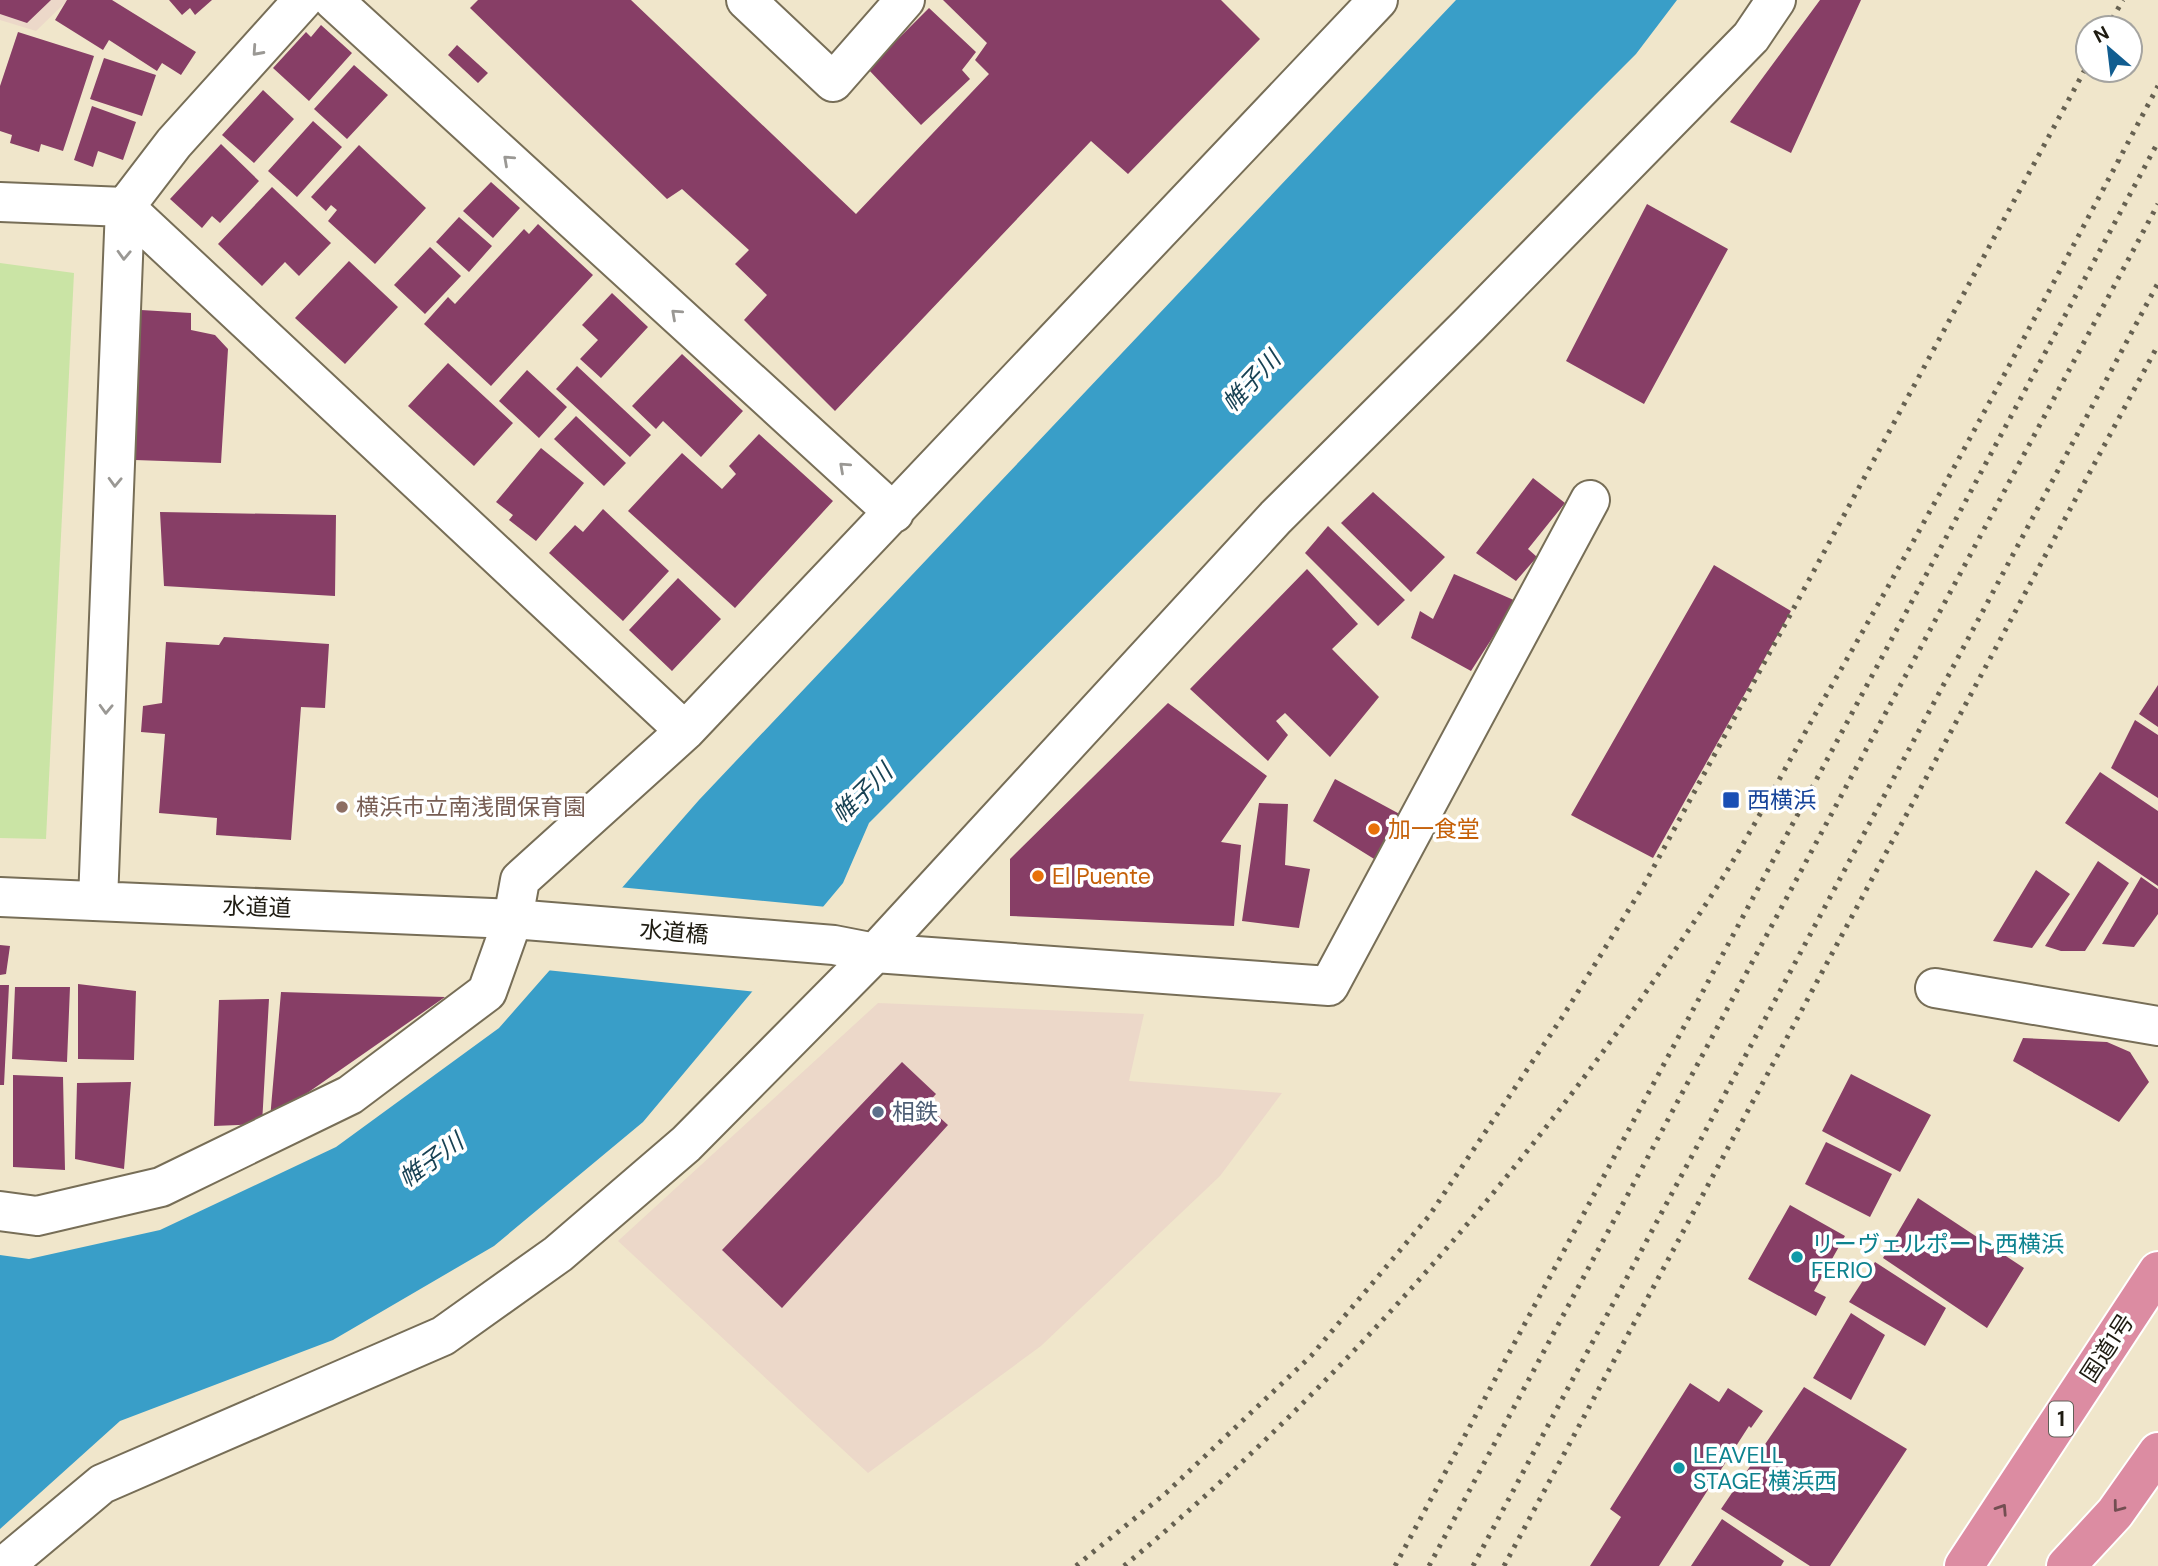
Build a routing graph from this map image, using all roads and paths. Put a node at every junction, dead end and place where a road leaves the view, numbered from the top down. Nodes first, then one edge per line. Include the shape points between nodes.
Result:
1 (303, 0) edge
2 (333, 0) edge
3 (746, 0) edge
4 (905, 0) edge
5 (1776, 0) edge
6 (1365, 4) edge
7 (0, 202) edge
8 (125, 207) junction
9 (1590, 500) dead end
10 (894, 513) junction
11 (685, 731) junction
12 (0, 897) edge
13 (98, 901) junction
14 (513, 919) junction
15 (875, 953) junction
16 (1935, 988) dead end
17 (2158, 1026) edge
18 (0, 1211) edge
19 (2158, 1271) edge
20 (2158, 1452) edge
21 (4, 1566) edge
22 (1964, 1566) edge
23 (2066, 1566) edge

1 -> 8 street via 174,144
10 -> 2 street
3 - 4 street via 833,82
5 - 15 street via 1742,47 1276,517
6 - 10 street
7 - 8 street
8 - 11 street
8 -> 13 street
9 - 15 street, 水道橋 via 1329,986
10 - 11 street
11 - 14 street via 520,880
12 - 13 street, 水道道
13 - 14 street, 水道道
14 - 15 street, 水道橋 via 834,945
14 - 18 street via 487,992 350,1095 161,1187 37,1216
15 - 21 street via 687,1144 558,1254 443,1336 102,1484
16 - 17 street
22 -> 19 highway, 国道1号 / 1
20 -> 23 highway via 2115,1513

